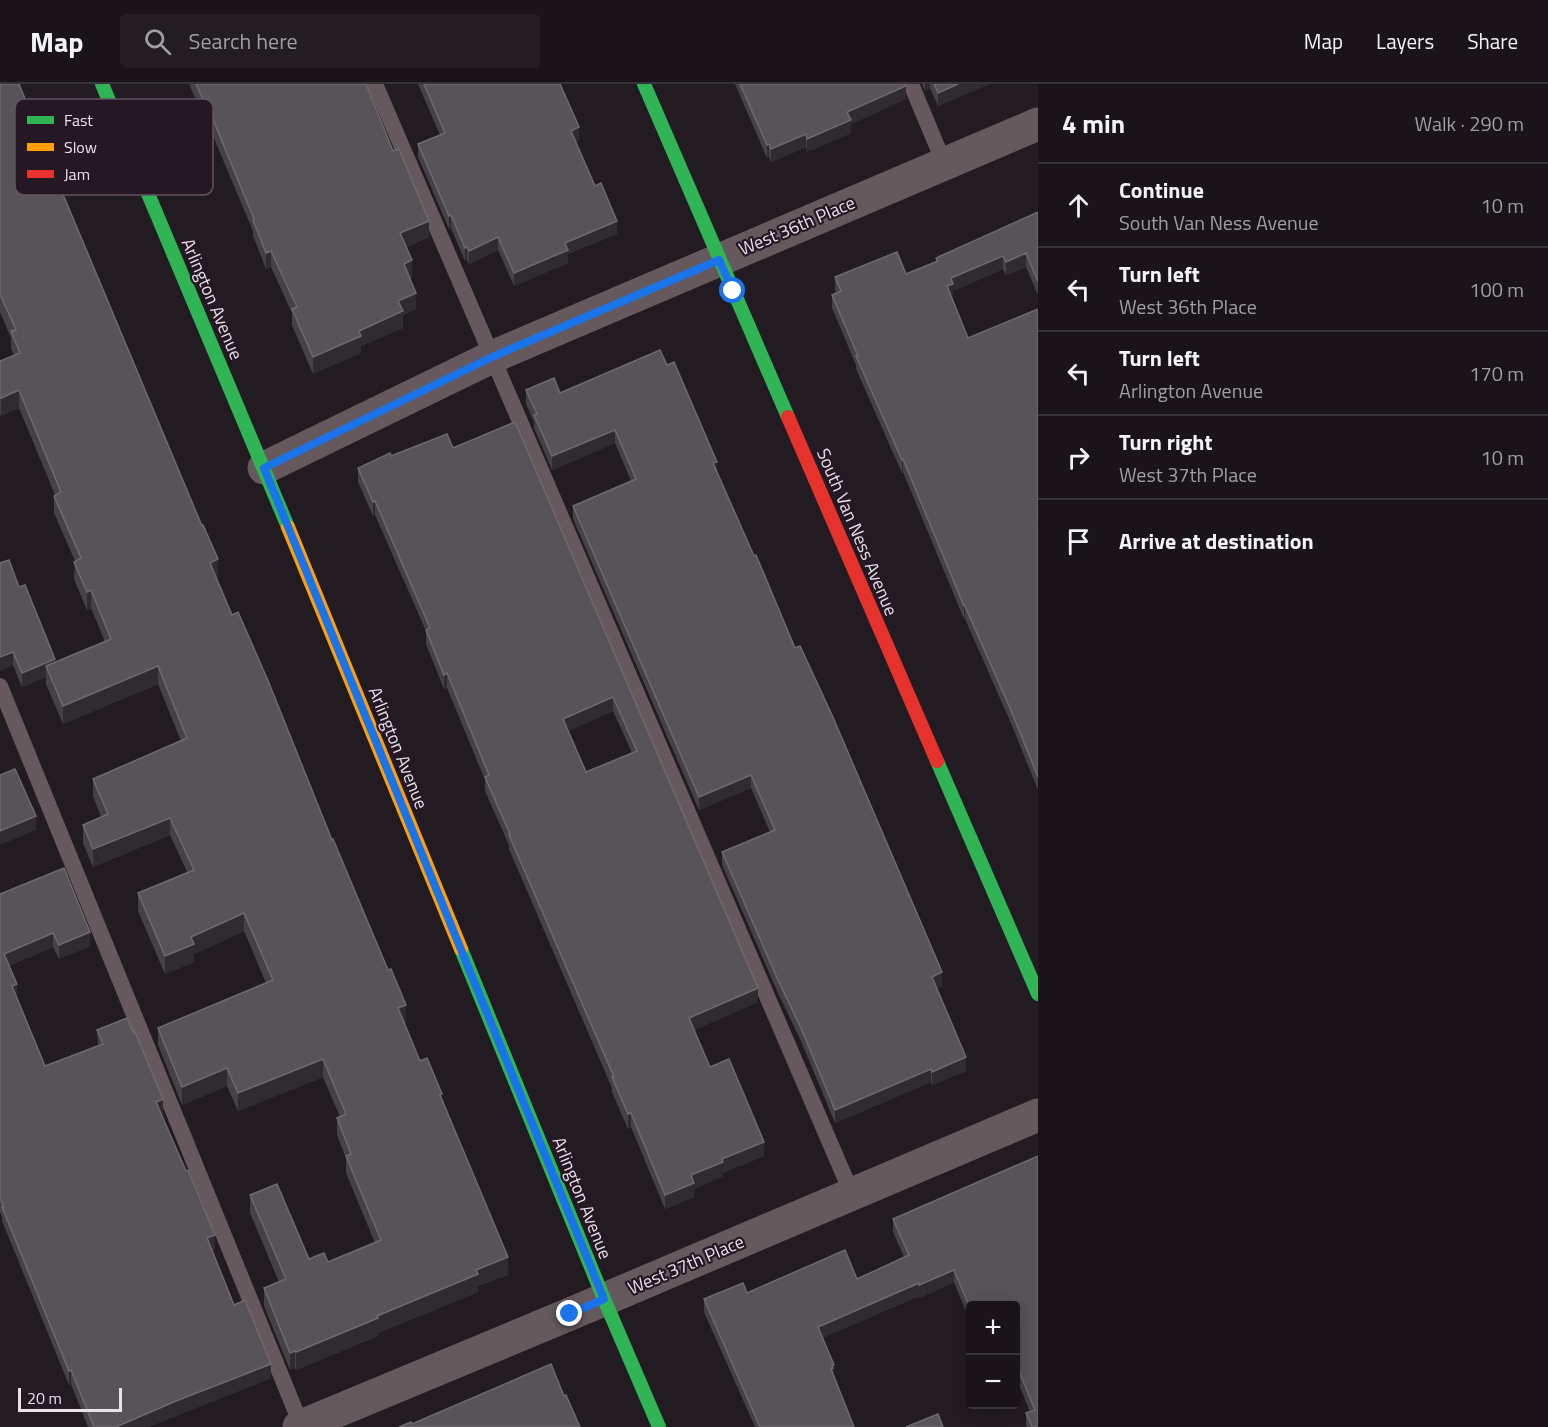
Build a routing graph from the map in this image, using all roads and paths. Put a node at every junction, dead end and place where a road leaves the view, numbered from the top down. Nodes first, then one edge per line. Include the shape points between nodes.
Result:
1 (102, 84) edge
2 (375, 84) edge
3 (644, 84) edge
4 (911, 84) edge
5 (108, 99) edge
6 (1038, 124) edge
7 (944, 164) junction
8 (149, 195) edge
9 (719, 260) junction
10 (492, 357) junction
11 (264, 468) junction
12 (0, 686) edge
13 (1038, 994) edge
14 (1038, 1115) edge
15 (852, 1194) junction
16 (604, 1299) junction
17 (301, 1427) edge
18 (659, 1427) edge

1 - 5 main road, Arlington Avenue
2 - 10 lane
3 - 9 main road, South Van Ness Avenue
4 - 7 lane
6 - 7 street, West 36th Place
7 - 9 street, West 36th Place
8 - 11 main road, Arlington Avenue
9 - 10 street, West 36th Place
9 - 13 main road, South Van Ness Avenue
10 - 11 street, West 36th Place
10 - 15 lane
11 - 16 main road, Arlington Avenue
12 - 17 lane
14 - 15 street, West 37th Place
15 - 16 street, West 37th Place
16 - 17 street, West 37th Place
16 - 18 main road, Arlington Avenue

